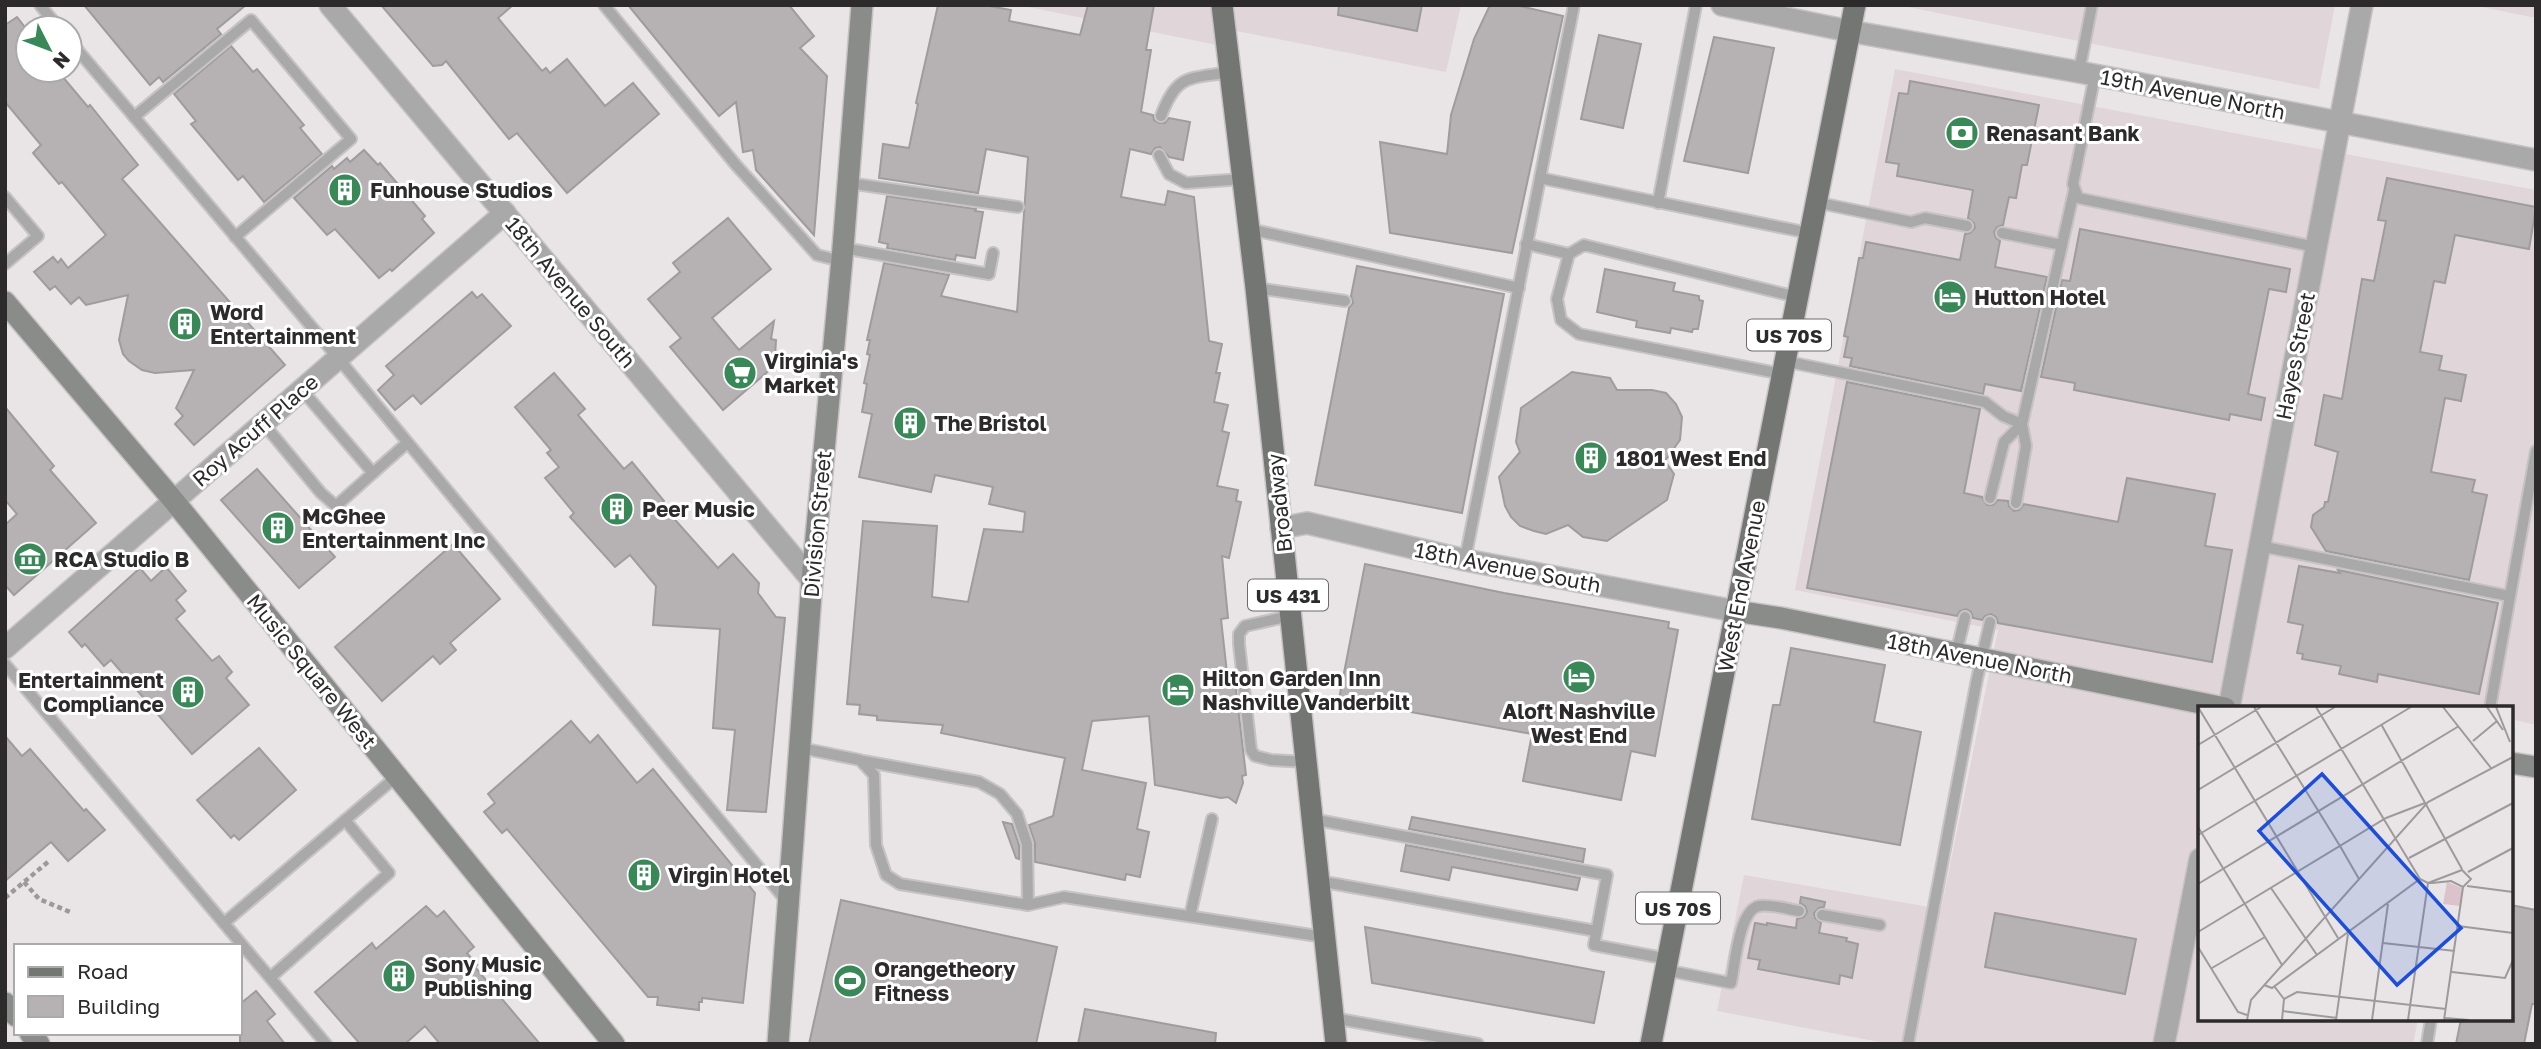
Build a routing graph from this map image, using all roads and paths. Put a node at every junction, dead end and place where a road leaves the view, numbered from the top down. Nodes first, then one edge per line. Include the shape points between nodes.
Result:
1 (330, 5) edge
2 (604, 5) edge
3 (862, 5) edge
4 (1222, 5) edge
5 (1574, 5) edge
6 (1696, 5) edge
7 (1722, 5) edge
8 (1854, 5) edge
9 (2092, 5) edge
10 (2362, 5) edge
11 (1849, 31) junction
12 (84, 58) edge
13 (1230, 72) junction
14 (2087, 73) junction
15 (1161, 116) dead end
16 (134, 117) junction
17 (2340, 123) junction
18 (1158, 155) dead end
19 (2536, 160) edge
20 (1244, 178) junction
21 (1540, 178) junction
22 (848, 183) junction
23 (2074, 191) junction
24 (5, 197) edge
25 (1815, 202) junction
26 (1658, 203) junction
27 (1018, 207) dead end
28 (505, 213) junction
29 (1966, 226) dead end
30 (1249, 229) junction
31 (1809, 233) junction
32 (2002, 233) dead end
33 (235, 237) junction
34 (1526, 244) junction
35 (2062, 245) junction
36 (2316, 247) junction
37 (993, 253) dead end
38 (1569, 254) junction
39 (842, 255) junction
40 (5, 264) edge
41 (1519, 288) junction
42 (1256, 289) junction
43 (1797, 297) junction
44 (1345, 301) dead end
45 (5, 302) edge
46 (338, 358) junction
47 (1783, 368) junction
48 (302, 390) junction
49 (263, 423) junction
50 (2022, 424) junction
51 (407, 443) junction
52 (2536, 451) edge
53 (373, 473) junction
54 (1990, 498) dead end
55 (174, 501) junction
56 (2016, 503) dead end
57 (1281, 528) junction
58 (2260, 546) junction
59 (1465, 560) junction
60 (812, 580) junction
61 (2509, 596) junction
62 (1735, 611) junction
63 (1290, 616) junction
64 (1965, 617) dead end
65 (1990, 622) dead end
66 (5, 648) edge
67 (1956, 654) junction
68 (1981, 658) junction
69 (5, 664) edge
70 (2217, 706) edge
71 (2227, 706) edge
72 (2490, 706) edge
73 (800, 748) junction
74 (860, 760) junction
75 (1306, 762) junction
76 (2513, 763) edge
77 (2536, 767) edge
78 (397, 776) junction
79 (1212, 819) dead end
80 (1312, 819) junction
81 (345, 820) junction
82 (49, 861) dead end
83 (2198, 869) edge
84 (1319, 881) junction
85 (24, 882) junction
86 (5, 898) edge
87 (790, 905) junction
88 (1028, 905) junction
89 (1799, 911) dead end
90 (69, 912) dead end
91 (1822, 915) dead end
92 (1191, 916) junction
93 (224, 923) junction
94 (1880, 925) dead end
95 (1596, 932) junction
96 (1324, 937) junction
97 (1667, 964) junction
98 (271, 977) junction
99 (1333, 1018) junction
100 (2431, 1021) edge
101 (326, 1044) edge
102 (614, 1044) edge
103 (778, 1044) edge
104 (1336, 1044) edge
105 (1478, 1044) edge
106 (1651, 1044) edge
107 (1908, 1044) edge
108 (2164, 1044) edge
109 (2427, 1044) edge

1 - 28 street, 18th Avenue South
2 - 39 lane via 817,255
3 - 22 main road, Division Street
4 - 13 main road, Broadway / US 431
5 - 21 lane
6 - 26 lane
7 - 11 street, 19th Avenue North
8 - 11 main road, West End Avenue / US 70S
9 - 14 lane
10 - 17 street, Hayes Street
11 - 14 street, 19th Avenue North
11 - 25 main road, West End Avenue / US 70S
12 - 16 lane
13 - 15 lane via 1182,81 1169,94
13 - 20 main road, Broadway / US 431
14 - 17 street, 19th Avenue North
14 - 23 lane
16 - 33 lane
16 - 33 lane via 251,20 351,139
17 - 19 street, 19th Avenue North
17 - 36 street, Hayes Street
18 - 20 lane via 1169,174 1186,183
20 - 30 main road, Broadway / US 431
21 - 26 lane
21 - 34 lane
22 - 27 lane
22 - 39 main road, Division Street
23 - 35 lane
23 - 36 lane via 2078,198
24 - 40 lane via 38,236
25 - 29 lane via 1911,222 1925,218
25 - 31 main road, West End Avenue / US 70S
26 - 31 lane
28 - 46 street, Roy Acuff Place
28 - 60 street, 18th Avenue South
30 - 41 lane
30 - 42 main road, Broadway / US 431
31 - 43 main road, West End Avenue / US 70S
32 - 35 lane
33 - 46 lane
34 - 38 lane
34 - 41 lane
35 - 50 lane
36 - 58 street, Hayes Street
37 - 39 lane via 989,274
38 - 43 lane via 1584,245
38 - 47 lane via 1557,299 1561,320 1580,334
39 - 60 main road, Division Street
41 - 59 lane
42 - 44 lane
42 - 57 main road, Broadway / US 431
43 - 47 main road, West End Avenue / US 70S
45 - 55 main road, Music Square West
46 - 48 street, Roy Acuff Place
46 - 51 lane
47 - 50 lane via 1985,402
47 - 62 main road, West End Avenue / US 70S
48 - 49 street, Roy Acuff Place
48 - 53 lane
49 - 53 lane via 336,506
49 - 55 street, Roy Acuff Place
50 - 54 lane via 2004,442
50 - 56 lane via 2026,446
51 - 53 lane
51 - 87 lane
52 - 61 lane
55 - 66 street, Roy Acuff Place
55 - 78 main road, Music Square West
57 - 59 street, 18th Avenue South via 1307,523
57 - 63 main road, Broadway / US 431
58 - 61 lane
58 - 71 street, Hayes Street
59 - 62 street, 18th Avenue South
60 - 73 main road, Division Street
61 - 72 lane
62 - 67 main road, 18th Avenue North
62 - 97 main road, West End Avenue / US 70S
63 - 75 main road, Broadway / US 431
63 - 75 lane via 1245,626 1239,644 1251,750 1255,756 1271,760
64 - 67 lane
65 - 68 lane
67 - 68 main road, 18th Avenue North
68 - 70 main road, 18th Avenue North
68 - 107 lane
69 - 93 lane
73 - 74 lane
73 - 87 main road, Division Street
74 - 88 lane via 979,782 1000,794 1017,814 1027,844
74 - 88 lane via 874,775 876,845 886,875 900,884
75 - 80 main road, Broadway / US 431
76 - 77 main road
78 - 81 lane
78 - 102 main road, Music Square West
79 - 92 lane
80 - 84 main road, Broadway / US 431
80 - 95 lane via 1607,875
81 - 93 lane
81 - 98 lane via 389,873
82 - 85 path
83 - 108 street
84 - 95 lane
84 - 96 main road, Broadway / US 431
85 - 86 path
85 - 90 path via 39,899
87 - 103 main road, Division Street
88 - 92 lane via 1064,897
89 - 97 lane via 1756,906 1749,913 1731,982
91 - 94 lane
92 - 96 lane
93 - 98 lane
95 - 97 lane via 1594,945
96 - 99 main road, Broadway / US 431
97 - 106 main road, West End Avenue / US 70S
98 - 101 lane
99 - 104 main road, Broadway / US 431
99 - 105 lane
100 - 109 lane

